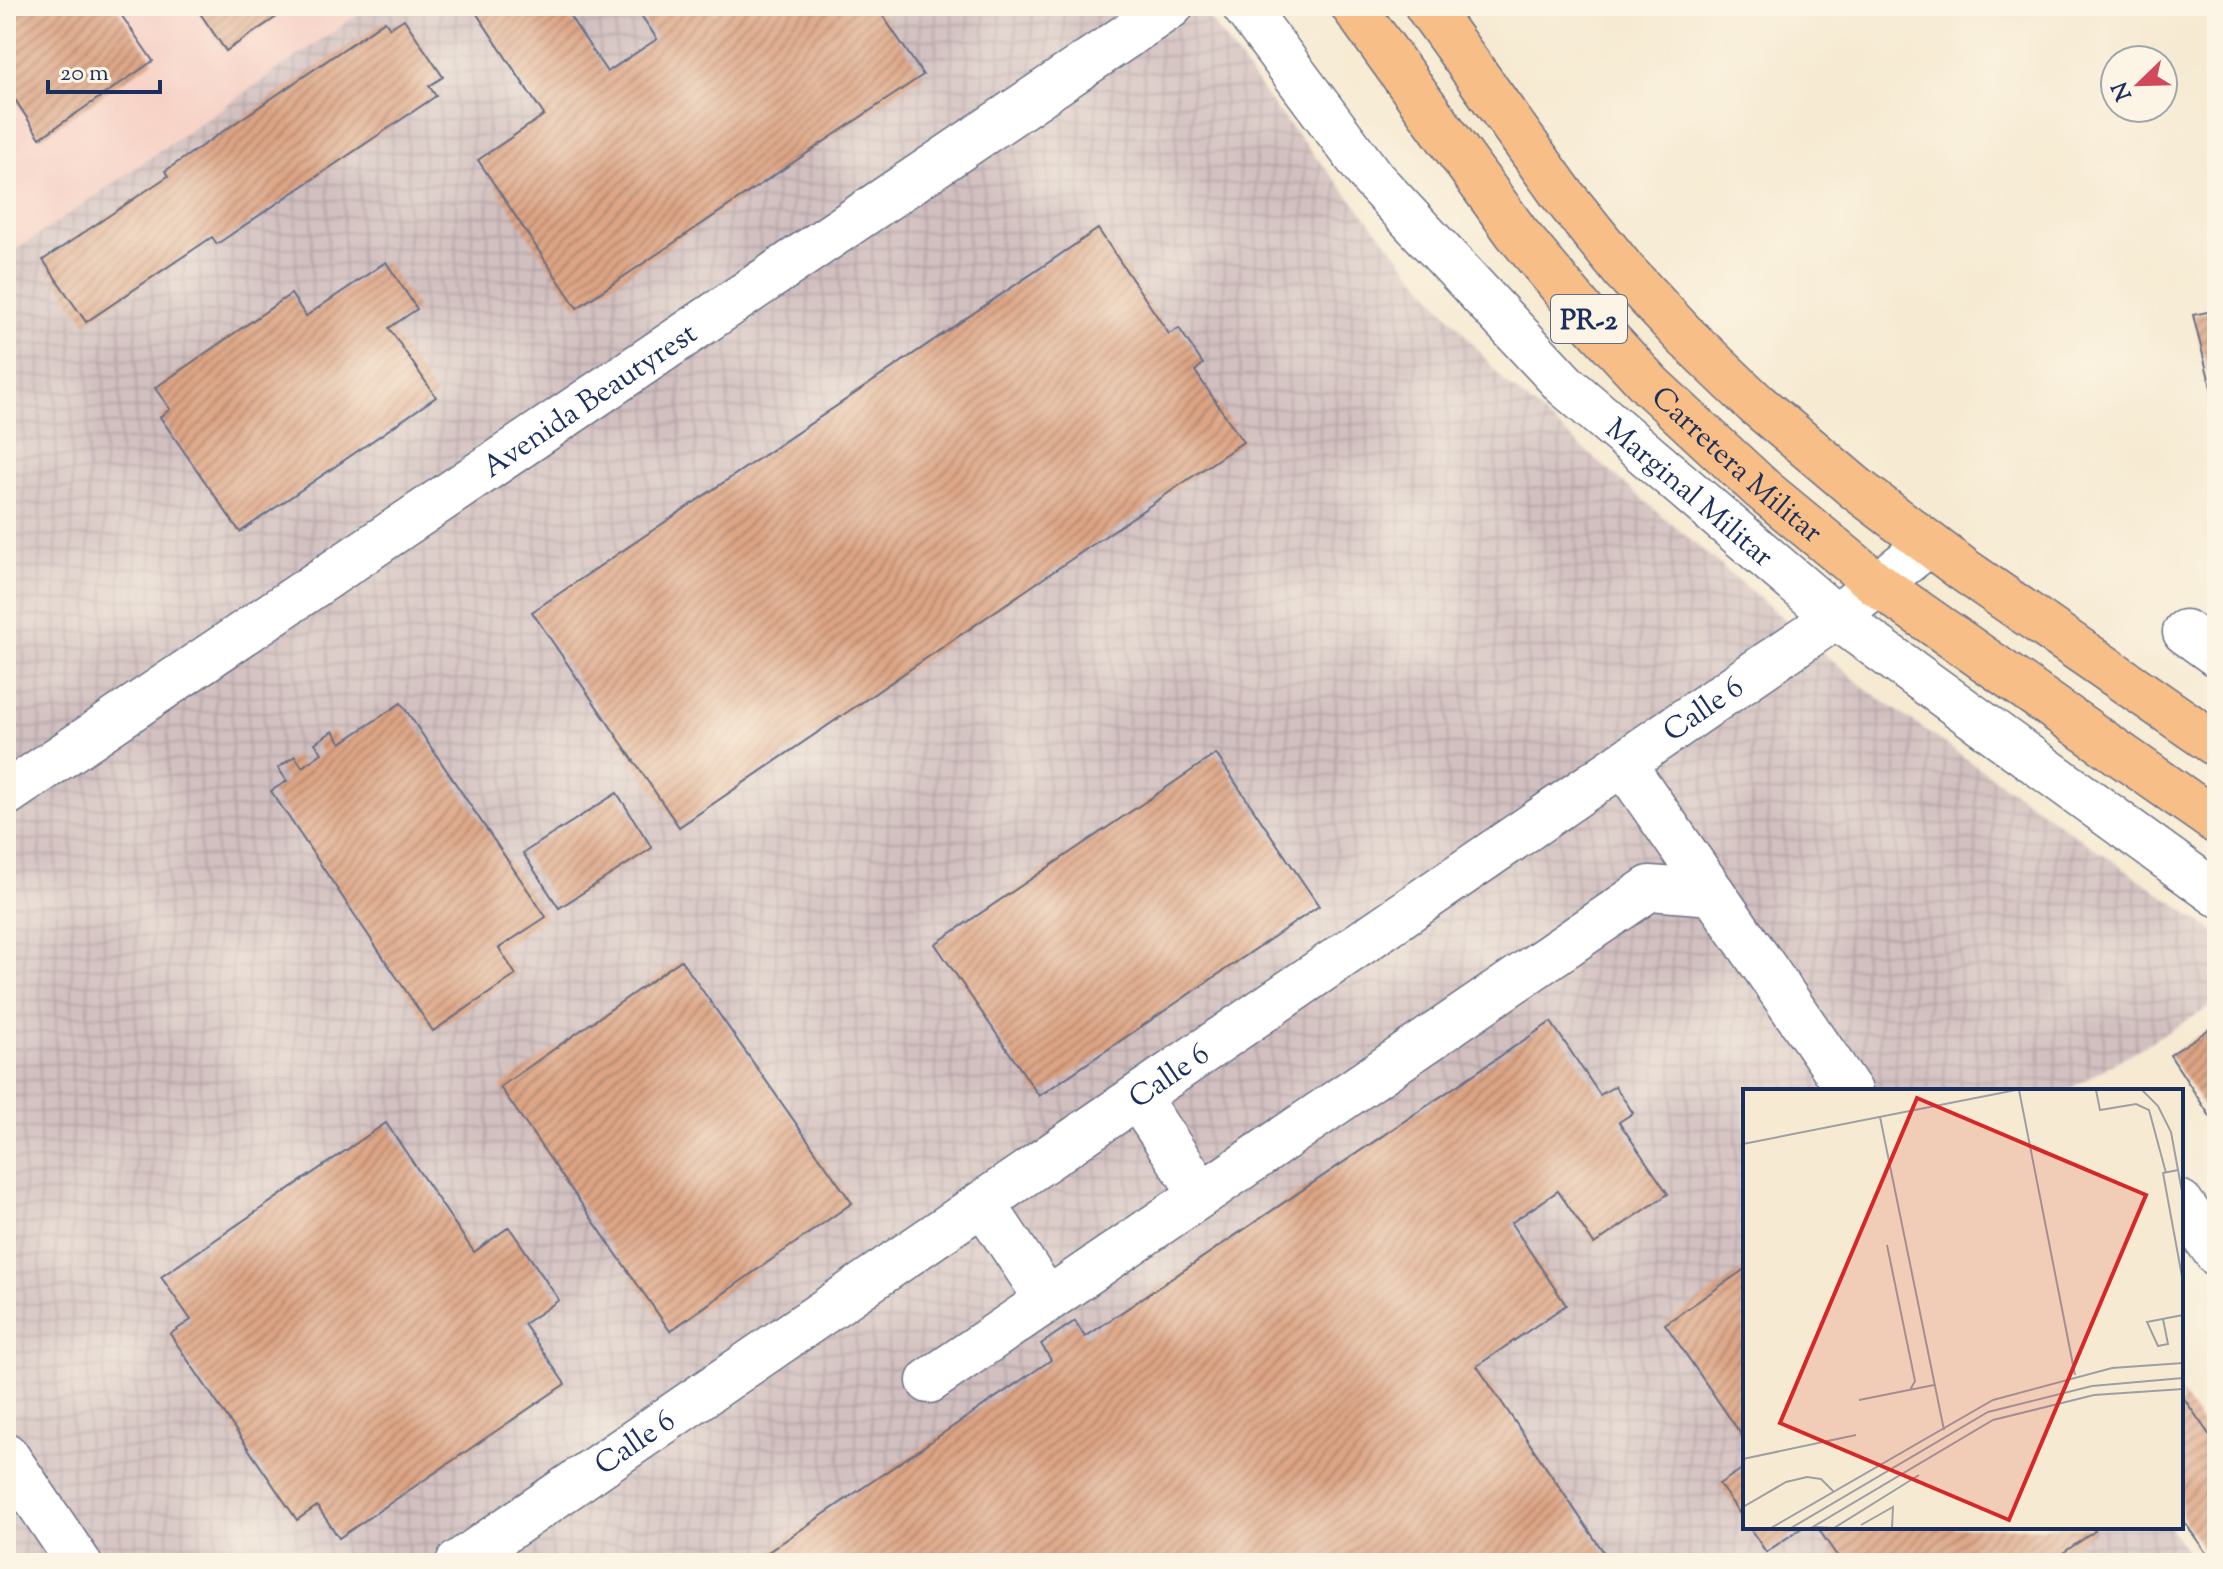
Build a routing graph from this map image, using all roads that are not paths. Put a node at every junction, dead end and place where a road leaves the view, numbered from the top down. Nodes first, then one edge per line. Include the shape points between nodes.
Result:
1 (1171, 6) edge
2 (1244, 6) edge
3 (1353, 6) edge
4 (1427, 6) edge
5 (1929, 544) junction
6 (1877, 584) junction
7 (1836, 617) junction
8 (2217, 745) edge
9 (1623, 763) junction
10 (6, 794) edge
11 (2217, 822) edge
12 (1713, 893) junction
13 (2217, 894) edge
14 (1849, 1089) edge
15 (1137, 1097) junction
16 (1201, 1193) junction
17 (983, 1203) junction
18 (2183, 1206) edge
19 (2217, 1254) edge
20 (1047, 1299) junction
21 (929, 1381) dead end
22 (6, 1455) edge
23 (79, 1563) edge
24 (458, 1563) edge

1 - 10 street, Avenida Beautyrest
2 - 7 street, Marginal Militar via 1373,179 1566,386
3 - 6 main road, Carretera Militar / PR-2 via 1516,232 1588,318 1651,386 1762,489
4 - 5 main road, Carretera Militar / PR-2 via 1624,271 1755,403
5 - 6 street, Calle 6
5 - 8 main road, Carretera Militar / PR-2
6 - 7 street, Calle 6
6 - 11 main road, Carretera Militar / PR-2
7 - 9 street, Calle 6
7 - 13 street, Marginal Militar
9 - 12 street
9 - 15 street, Calle 6
12 - 14 street
12 - 16 street via 1650,888
15 - 16 street
15 - 17 street, Calle 6
16 - 20 street
17 - 20 street
17 - 24 street, Calle 6
18 - 19 street
20 - 21 street
22 - 23 street

